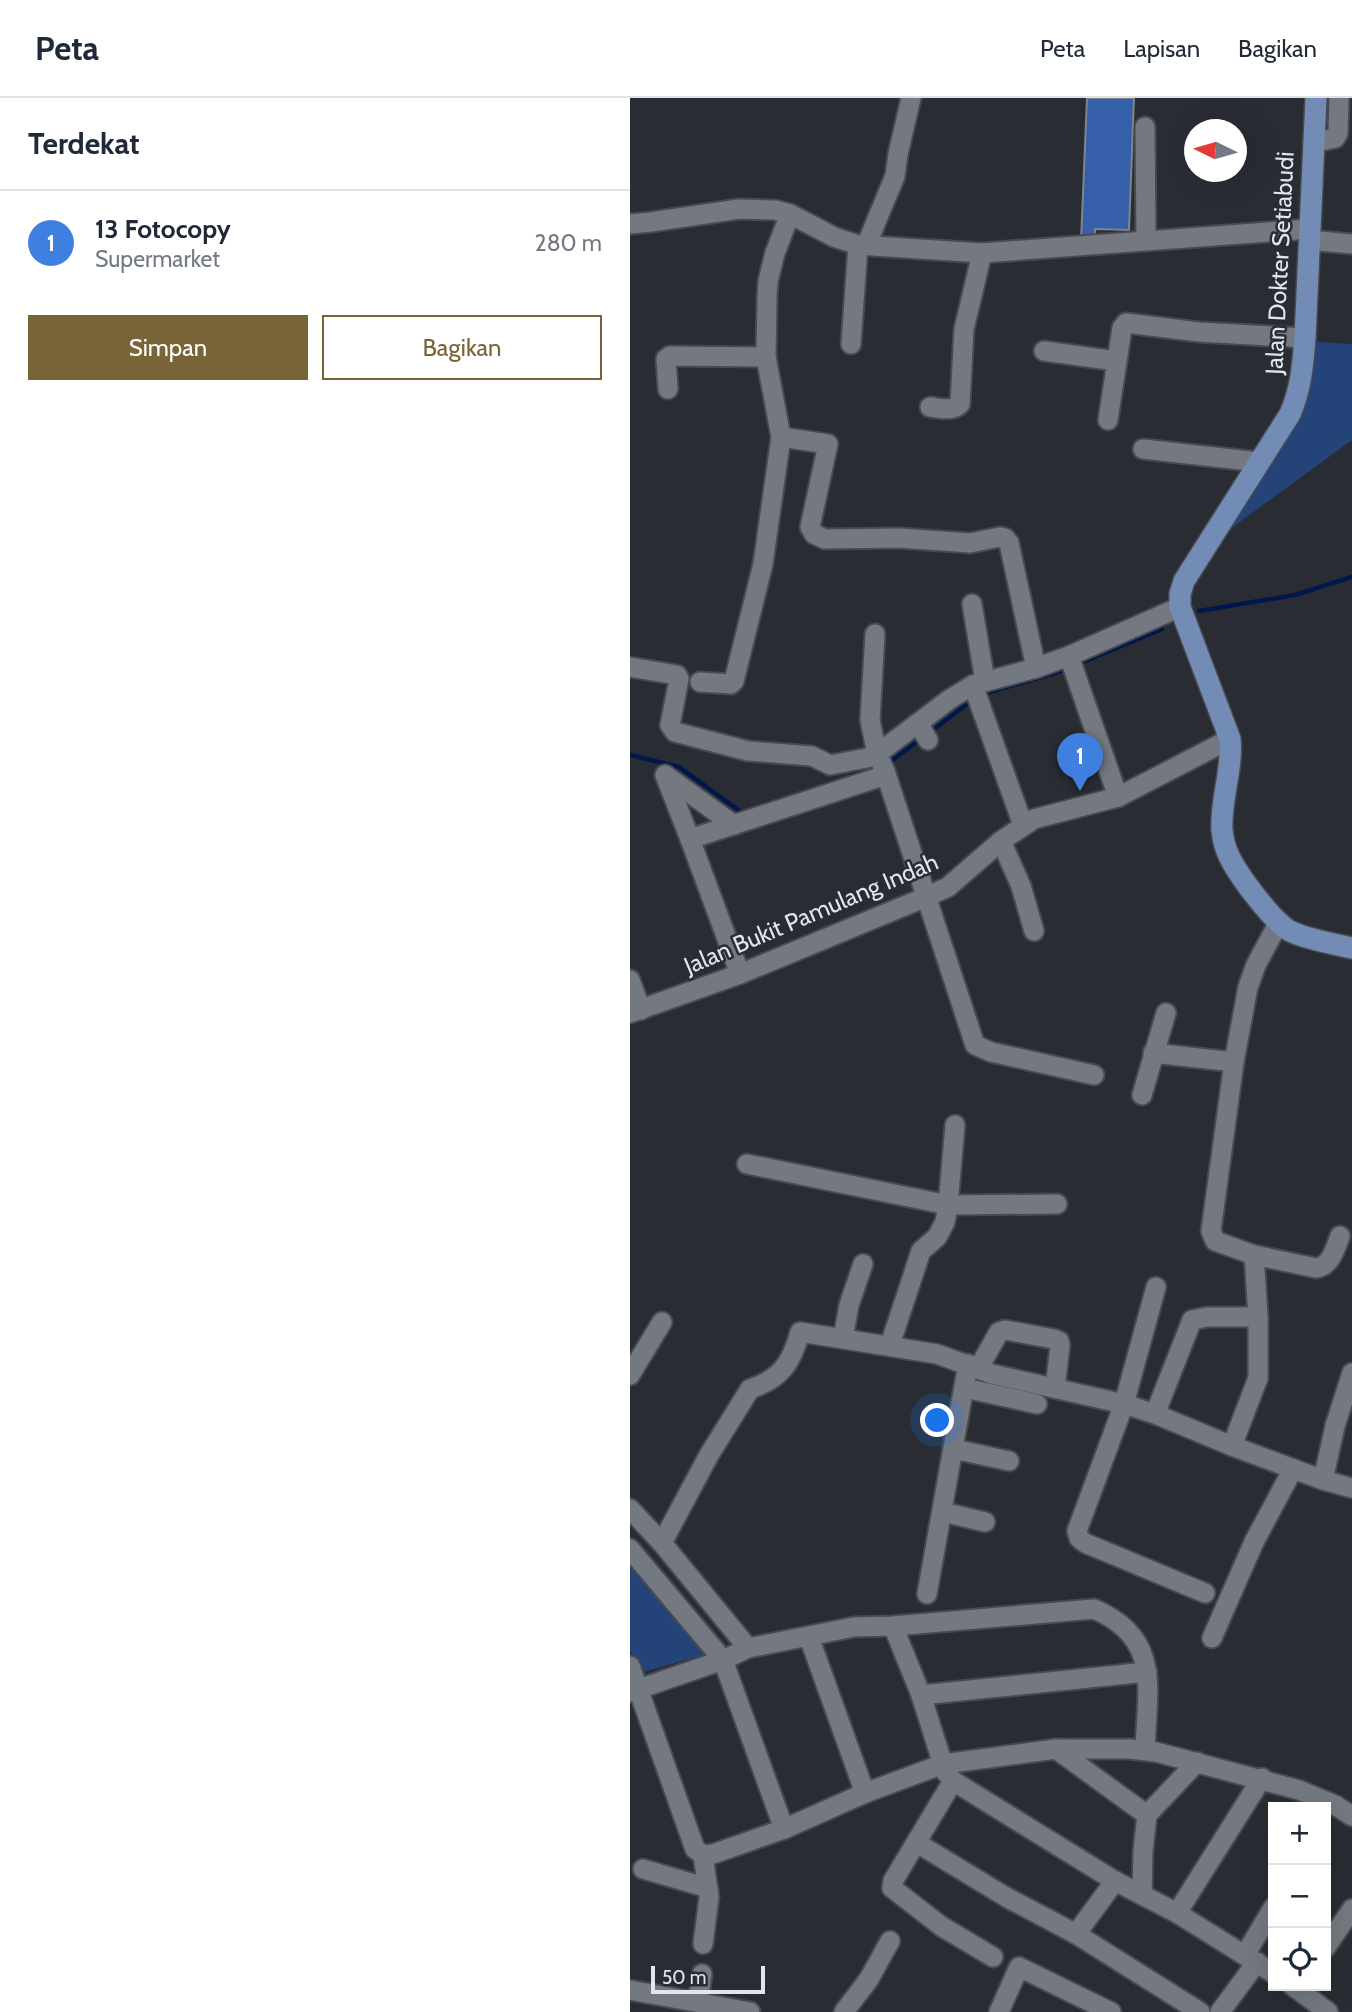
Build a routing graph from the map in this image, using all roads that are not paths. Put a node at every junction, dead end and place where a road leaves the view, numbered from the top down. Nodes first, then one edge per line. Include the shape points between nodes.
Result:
1 (911, 98) edge
2 (1316, 98) edge
3 (1339, 98) edge
4 (1145, 127) dead end
5 (1313, 143) junction
6 (790, 214) junction
7 (630, 224) edge
8 (1309, 235) junction
9 (1146, 240) junction
10 (1352, 244) edge
11 (862, 245) junction
12 (982, 253) junction
13 (1305, 338) junction
14 (851, 344) dead end
15 (1044, 351) dead end
16 (766, 357) junction
17 (1116, 362) junction
18 (668, 389) dead end
19 (930, 407) dead end
20 (1108, 420) dead end
21 (781, 437) junction
22 (1143, 449) dead end
23 (1259, 462) junction
24 (972, 604) dead end
25 (1180, 607) junction
26 (876, 634) dead end
27 (1072, 663) junction
28 (630, 667) edge
29 (1036, 668) junction
30 (700, 682) dead end
31 (979, 692) junction
32 (1230, 739) junction
33 (877, 754) junction
34 (886, 775) junction
35 (1118, 797) junction
36 (734, 825) junction
37 (1023, 825) junction
38 (690, 839) junction
39 (1001, 841) junction
40 (926, 898) junction
41 (1279, 922) junction
42 (1034, 931) dead end
43 (1352, 948) edge
44 (740, 974) junction
45 (630, 981) edge
46 (635, 1011) edge
47 (1166, 1013) dead end
48 (1153, 1053) junction
49 (1234, 1062) junction
50 (1094, 1075) dead end
51 (1142, 1095) dead end
52 (955, 1125) dead end
53 (747, 1164) dead end
54 (1057, 1204) dead end
55 (948, 1205) junction
56 (1340, 1236) dead end
57 (1254, 1255) junction
58 (863, 1264) dead end
59 (1156, 1287) dead end
60 (1258, 1317) junction
61 (662, 1322) dead end
62 (843, 1338) junction
63 (890, 1345) junction
64 (973, 1367) junction
65 (1352, 1373) edge
66 (630, 1375) edge
67 (965, 1388) junction
68 (1055, 1388) junction
69 (1037, 1404) dead end
70 (1124, 1404) junction
71 (1155, 1414) junction
72 (1232, 1446) junction
73 (954, 1450) junction
74 (1009, 1461) dead end
75 (1293, 1469) junction
76 (1323, 1480) junction
77 (1352, 1488) edge
78 (630, 1509) edge
79 (943, 1512) junction
80 (985, 1522) dead end
81 (662, 1543) junction
82 (630, 1549) edge
83 (1205, 1593) dead end
84 (927, 1594) dead end
85 (893, 1626) junction
86 (809, 1637) junction
87 (1212, 1638) dead end
88 (748, 1648) junction
89 (723, 1660) junction
90 (630, 1666) edge
91 (1147, 1672) junction
92 (634, 1691) edge
93 (921, 1695) junction
94 (1056, 1749) junction
95 (1145, 1750) junction
96 (1197, 1762) junction
97 (943, 1763) junction
98 (1262, 1779) junction
99 (953, 1781) junction
100 (865, 1793) junction
101 (1316, 1802) edge
102 (1331, 1813) edge
103 (1147, 1815) junction
104 (1352, 1816) edge
105 (784, 1829) junction
106 (918, 1843) junction
107 (703, 1855) junction
108 (643, 1870) dead end
109 (1115, 1881) junction
110 (708, 1888) junction
111 (1142, 1894) junction
112 (1352, 1909) edge
113 (1177, 1913) junction
114 (1268, 1926) edge
115 (1076, 1934) junction
116 (1331, 1940) edge
117 (890, 1941) dead end
118 (703, 1944) dead end
119 (993, 1957) dead end
120 (1258, 1963) edge
121 (702, 1974) dead end
122 (630, 1990) edge
123 (1301, 1991) edge
124 (698, 2002) junction
125 (750, 2012) edge
126 (844, 2012) edge
127 (999, 2012) edge
128 (1111, 2012) edge
129 (1200, 2012) edge
130 (1220, 2012) edge
131 (1328, 2012) edge

1 - 11 street via 895,176
2 - 5 main road, Jalan Dokter Setiabudi
3 - 5 street via 1338,133 1335,138
4 - 9 street
5 - 8 main road, Jalan Dokter Setiabudi
6 - 7 street via 739,209
6 - 11 street via 834,237
6 - 16 street via 768,281
8 - 9 street
8 - 10 street
8 - 13 main road, Jalan Dokter Setiabudi
9 - 12 street
11 - 12 street
11 - 14 street
12 - 19 street via 964,329 960,404 950,409
13 - 17 street via 1126,323
13 - 23 main road, Jalan Dokter Setiabudi via 1297,397
15 - 17 street
16 - 18 street via 670,356 666,359
16 - 21 street
17 - 20 street
21 - 29 street via 828,444 810,527 825,539 970,543 1005,538
21 - 30 street via 758,589 734,681
22 - 23 street
23 - 25 main road, Jalan Dokter Setiabudi via 1184,581
24 - 31 street
25 - 27 street
25 - 32 main road
26 - 33 street via 870,720
27 - 29 street
27 - 35 street
28 - 33 street via 677,675 670,725 675,732 748,751 812,756 830,765
29 - 31 street
31 - 33 street via 950,699 923,732
31 - 37 street
32 - 35 street, Jalan Bukit Pamulang Indah
32 - 41 main road via 1222,825 1225,847 1238,872
33 - 34 street
34 - 36 street
34 - 40 street
35 - 37 street, Jalan Bukit Pamulang Indah
36 - 38 street
36 - 38 street via 665,775
37 - 39 street, Jalan Bukit Pamulang Indah
38 - 44 street
39 - 40 street, Jalan Bukit Pamulang Indah via 948,887
39 - 42 street
40 - 44 street, Jalan Bukit Pamulang Indah
40 - 50 street via 975,1045
41 - 43 main road via 1290,931
41 - 49 street via 1251,977
44 - 46 street, Jalan Bukit Pamulang Indah
45 - 46 street
47 - 48 street
48 - 49 street
48 - 51 street
49 - 57 street via 1211,1231 1215,1241
52 - 55 street
53 - 55 street
54 - 55 street
55 - 63 street via 940,1232 921,1251
56 - 57 street via 1323,1267
57 - 60 street
58 - 62 street
59 - 70 street
60 - 71 street via 1192,1321
60 - 72 street via 1258,1378
61 - 66 street
62 - 63 street
62 - 81 street via 800,1332 786,1368 750,1389
63 - 64 street
64 - 67 street
64 - 68 street
64 - 68 street via 999,1332 1054,1339 1060,1346
65 - 76 street
67 - 69 street
67 - 73 street
68 - 70 street
70 - 71 street
70 - 83 street via 1077,1531 1079,1538
71 - 72 street
72 - 75 street
73 - 74 street
73 - 79 street
75 - 76 street
75 - 87 street via 1254,1542
76 - 77 street
78 - 81 street
79 - 80 street
79 - 84 street
81 - 88 street
82 - 89 street
85 - 86 street via 854,1627
85 - 91 street via 1094,1609 1123,1625 1136,1639
85 - 93 street
86 - 88 street
86 - 100 street
88 - 89 street
89 - 92 street
89 - 105 street
90 - 92 street
91 - 93 street
91 - 95 street
92 - 107 street via 695,1849
93 - 97 street
94 - 95 street
94 - 97 street
94 - 103 street
95 - 96 street
96 - 98 street
96 - 103 street
97 - 99 street
97 - 100 street
98 - 101 street via 1299,1790
98 - 113 street
99 - 106 street
99 - 109 street
100 - 105 street
102 - 104 street
103 - 111 street
105 - 107 street
106 - 115 street
106 - 119 street via 892,1888 941,1926
107 - 110 street
108 - 110 street
109 - 111 street
109 - 115 street
110 - 118 street
111 - 113 street
112 - 116 street
113 - 120 street
114 - 120 street
115 - 129 street
117 - 126 street
120 - 130 street
121 - 124 street
122 - 124 street
123 - 131 street
124 - 125 street
127 - 128 street via 1019,1966

